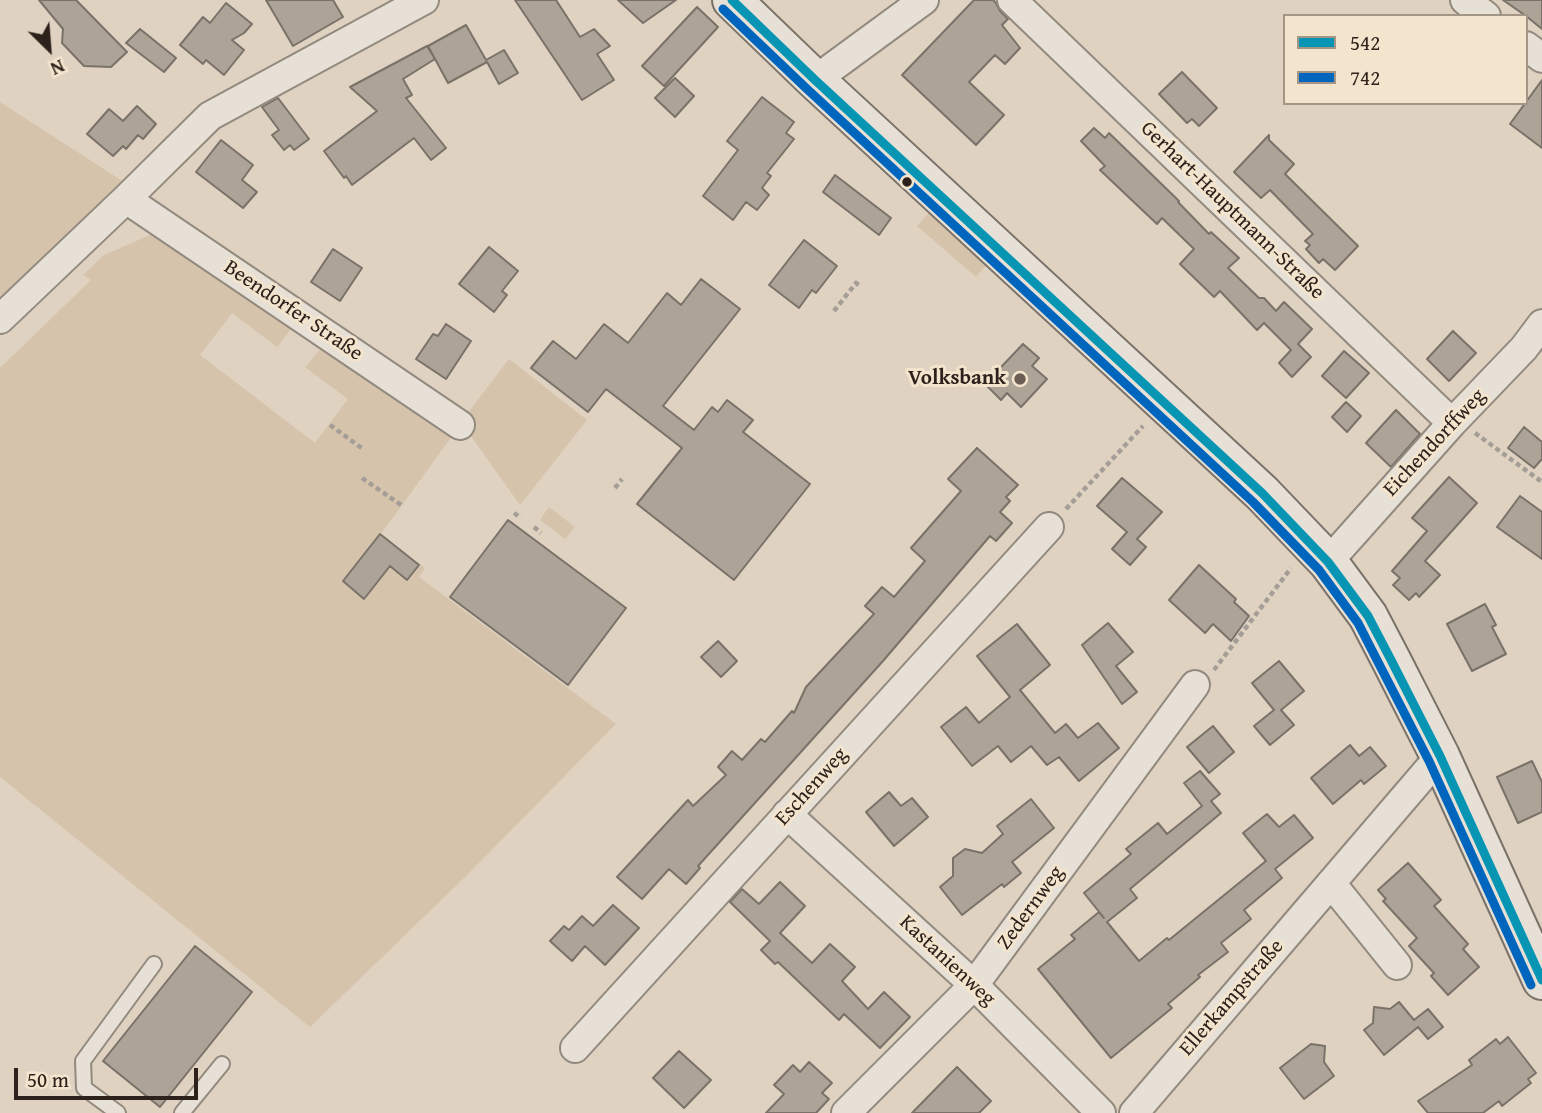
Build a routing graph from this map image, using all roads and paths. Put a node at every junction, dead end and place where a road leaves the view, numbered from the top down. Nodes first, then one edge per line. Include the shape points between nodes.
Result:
1 (424, 0) edge
2 (732, 0) edge
3 (924, 0) edge
4 (1012, 0) edge
5 (1465, 0) edge
6 (1483, 14) edge
7 (815, 80) junction
8 (127, 200) junction
9 (861, 287) dead end
10 (834, 311) dead end
11 (0, 319) edge
12 (1542, 324) edge
13 (1165, 402) junction
14 (1452, 423) junction
15 (330, 425) dead end
16 (460, 425) dead end
17 (363, 449) dead end
18 (362, 478) dead end
19 (622, 479) dead end
20 (1542, 482) edge
21 (615, 488) dead end
22 (401, 505) dead end
23 (514, 513) dead end
24 (521, 518) dead end
25 (534, 527) dead end
26 (1049, 527) joint
27 (541, 533) dead end
28 (1319, 552) junction
29 (1195, 685) joint
30 (1440, 756) junction
31 (787, 814) junction
32 (1331, 883) junction
33 (1532, 932) edge
34 (154, 964) dead end
35 (1397, 965) dead end
36 (1542, 980) edge
37 (974, 985) junction
38 (575, 1048) dead end
39 (222, 1064) dead end
40 (118, 1113) edge
41 (182, 1113) edge
42 (846, 1113) edge
43 (1101, 1113) edge
44 (1134, 1113) edge

1 - 8 street via 210,116
2 - 7 main road
3 - 7 street
4 - 14 street, Gerhart-Hauptmann-Straße
5 - 6 street
7 - 13 main road
8 - 11 street
8 - 16 street, Beendorfer Straße
9 - 10 path via 856,283
12 - 14 street, Eichendorffweg
13 - 26 path
13 - 28 main road
14 - 20 path via 1469,429
14 - 28 street, Eichendorffweg
15 - 17 path
18 - 22 path
19 - 21 path
23 - 24 path
25 - 27 path
26 - 31 street, Eschenweg
28 - 29 path via 1215,669
28 - 30 main road via 1368,616
29 - 37 street, Zedernweg
30 - 32 street, Ellerkampstraße
30 - 33 main road
31 - 37 street, Kastanienweg
31 - 38 street, Eschenweg
32 - 35 street
32 - 44 street, Ellerkampstraße
33 - 36 main road
34 - 40 lane via 83,1061 84,1088
37 - 42 street, Zedernweg
37 - 43 street, Kastanienweg
39 - 41 lane

